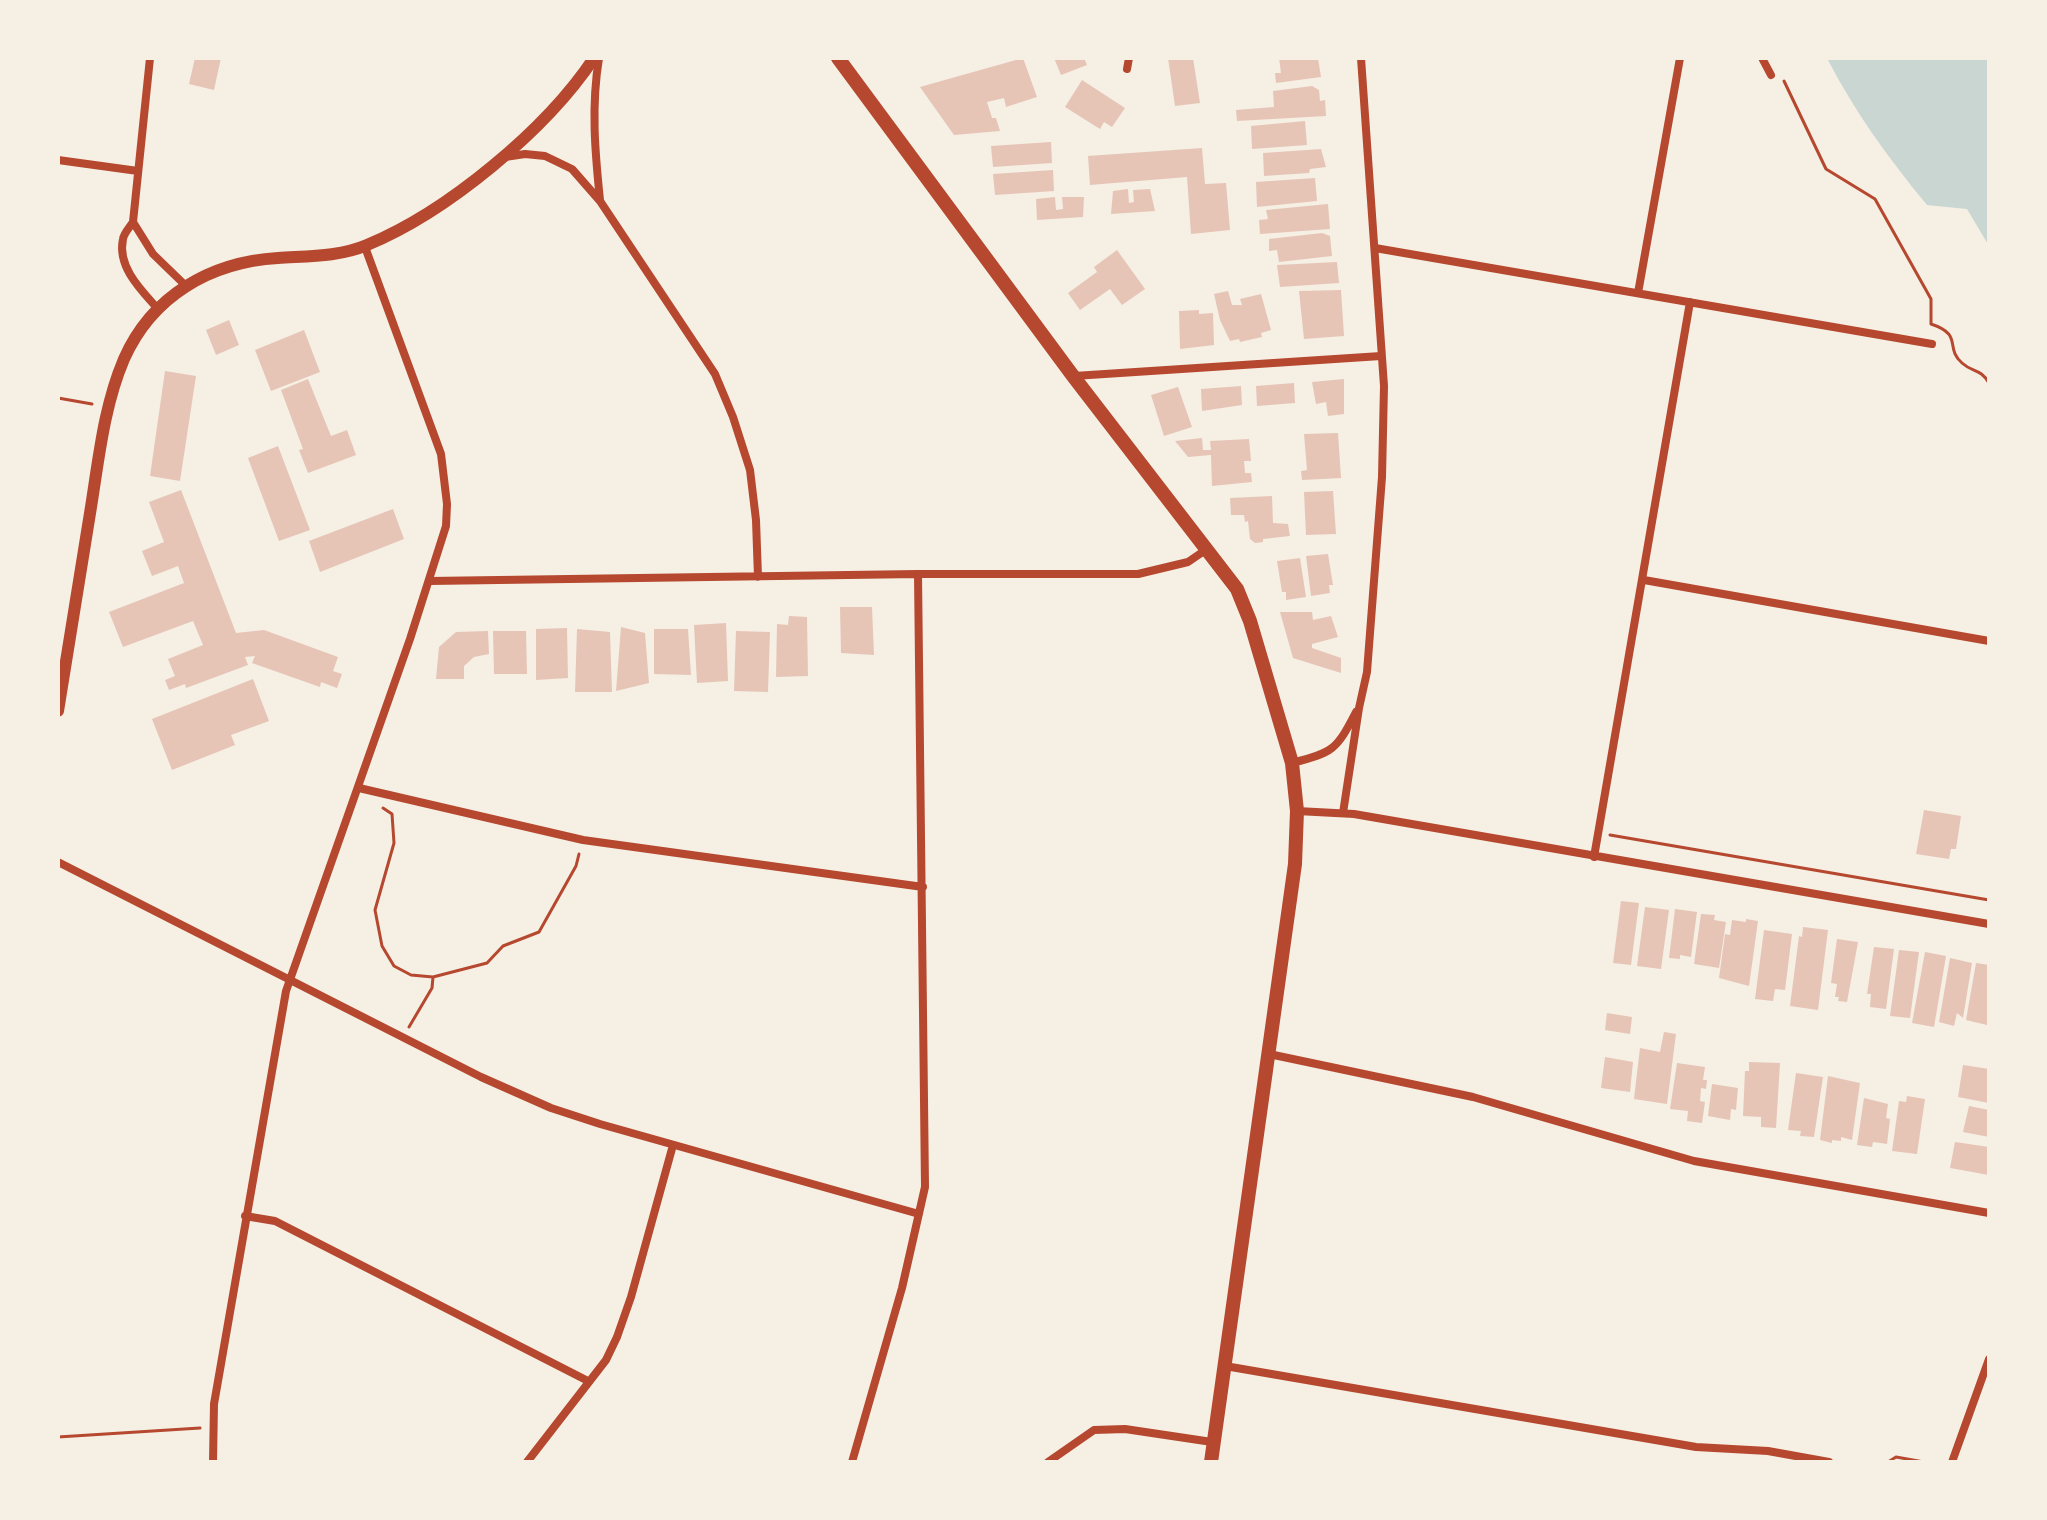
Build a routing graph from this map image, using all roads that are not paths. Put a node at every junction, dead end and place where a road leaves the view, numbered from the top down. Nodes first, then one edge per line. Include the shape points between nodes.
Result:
1 (150, 58) edge
2 (596, 58) edge
3 (838, 58) edge
4 (1129, 58) edge
5 (1361, 58) edge
6 (1680, 58) edge
7 (1762, 58) edge
8 (1127, 69) dead end
9 (1775, 73) road end
10 (500, 158) junction
11 (58, 160) edge
12 (138, 171) junction
13 (600, 201) junction
14 (133, 222) junction
15 (365, 247) junction
16 (1375, 248) junction
17 (186, 286) junction
18 (1638, 293) junction
19 (1690, 302) junction
20 (158, 309) junction
21 (1932, 344) dead end
22 (1381, 356) junction
23 (1073, 376) junction
24 (1207, 548) junction
25 (918, 574) junction
26 (758, 577) junction
27 (1644, 580) junction
28 (429, 581) junction
29 (1989, 641) edge
30 (1359, 708) junction
31 (58, 711) edge
32 (1292, 763) junction
33 (359, 788) junction
34 (1297, 811) junction
35 (1343, 813) junction
36 (1594, 857) junction
37 (58, 862) edge
38 (923, 887) junction
39 (1989, 924) edge
40 (290, 980) junction
41 (1269, 1054) junction
42 (673, 1145) junction
43 (1989, 1213) edge
44 (919, 1214) junction
45 (245, 1216) junction
46 (1989, 1359) edge
47 (1225, 1366) junction
48 (588, 1381) junction
49 (1212, 1442) junction
50 (213, 1462) edge
51 (527, 1462) edge
52 (852, 1462) edge
53 (1048, 1462) edge
54 (1211, 1462) edge
55 (1829, 1462) edge
56 (1952, 1462) edge

1 - 12 street
2 - 10 street via 560,103
2 - 13 street via 593,141
3 - 23 main road
4 - 8 street
5 - 16 street
6 - 18 street
7 - 9 street
10 - 13 street via 525,154 560,162
10 - 15 street via 416,222
11 - 12 street
12 - 14 street
13 - 26 street via 715,374 750,470
14 - 17 street via 153,254
14 - 20 street via 123,237 124,259 132,280
15 - 17 street via 231,264
15 - 28 street via 441,454 446,526
16 - 18 street
16 - 22 street
17 - 20 street
18 - 19 street
19 - 21 street
19 - 27 street
20 - 31 street via 125,358 108,407
22 - 23 street
22 - 30 street via 1382,477 1367,672
23 - 24 main road
24 - 25 street via 1188,562 1138,574
24 - 32 main road via 1237,589 1250,621
25 - 26 street
25 - 38 street
26 - 28 street
27 - 29 street
27 - 36 street
28 - 33 street
30 - 32 street via 1331,751
30 - 35 street
32 - 34 main road
33 - 38 street via 583,840
33 - 40 street
34 - 35 street
34 - 41 main road via 1295,864
35 - 36 street
36 - 39 street
37 - 40 street
38 - 44 street via 925,1187
40 - 42 street via 551,1108
40 - 45 street
41 - 43 street via 1473,1097 1694,1161
41 - 47 main road
42 - 44 street
42 - 48 street via 617,1337
44 - 52 street
45 - 48 street via 275,1221
45 - 50 street via 211,1427
46 - 56 street
47 - 49 main road
47 - 55 street via 1696,1447 1768,1451
48 - 51 street
49 - 53 street via 1125,1429 1094,1430
49 - 54 main road

